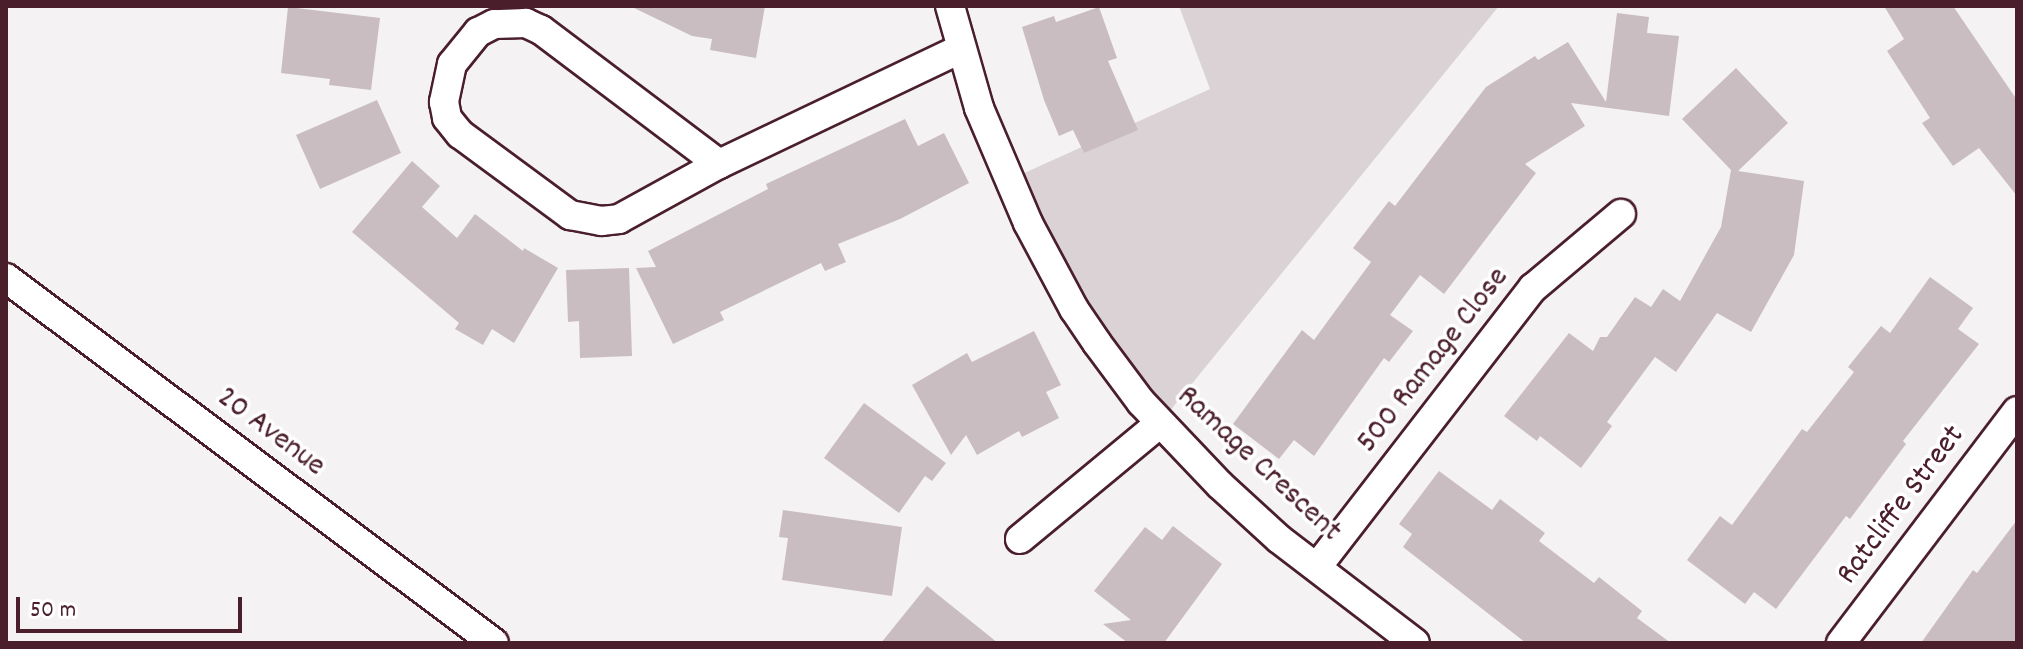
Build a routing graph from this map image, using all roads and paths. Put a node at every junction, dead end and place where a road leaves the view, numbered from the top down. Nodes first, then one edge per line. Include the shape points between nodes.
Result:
1 (950, 6) edge
2 (960, 49) junction
3 (719, 164) junction
4 (1621, 214) dead end
5 (6, 278) edge
6 (2017, 411) edge
7 (1160, 423) junction
8 (1020, 539) dead end
9 (1317, 567) junction
10 (494, 643) edge
11 (1415, 643) edge
12 (1841, 643) edge

1 - 2 street, Ramage Crescent
2 - 3 street
2 - 7 street, Ramage Crescent via 1038,245 1074,309
3 - 3 street via 526,23 494,24 478,32 452,64 444,102 447,118 474,147 570,215 587,221 619,219
4 - 9 street, 500 Ramage Close via 1533,288
5 - 10 street, 20 Avenue
6 - 12 street, Ratcliffe Street
7 - 8 street
7 - 9 street, Ramage Crescent via 1245,508
9 - 11 street, Ramage Crescent

